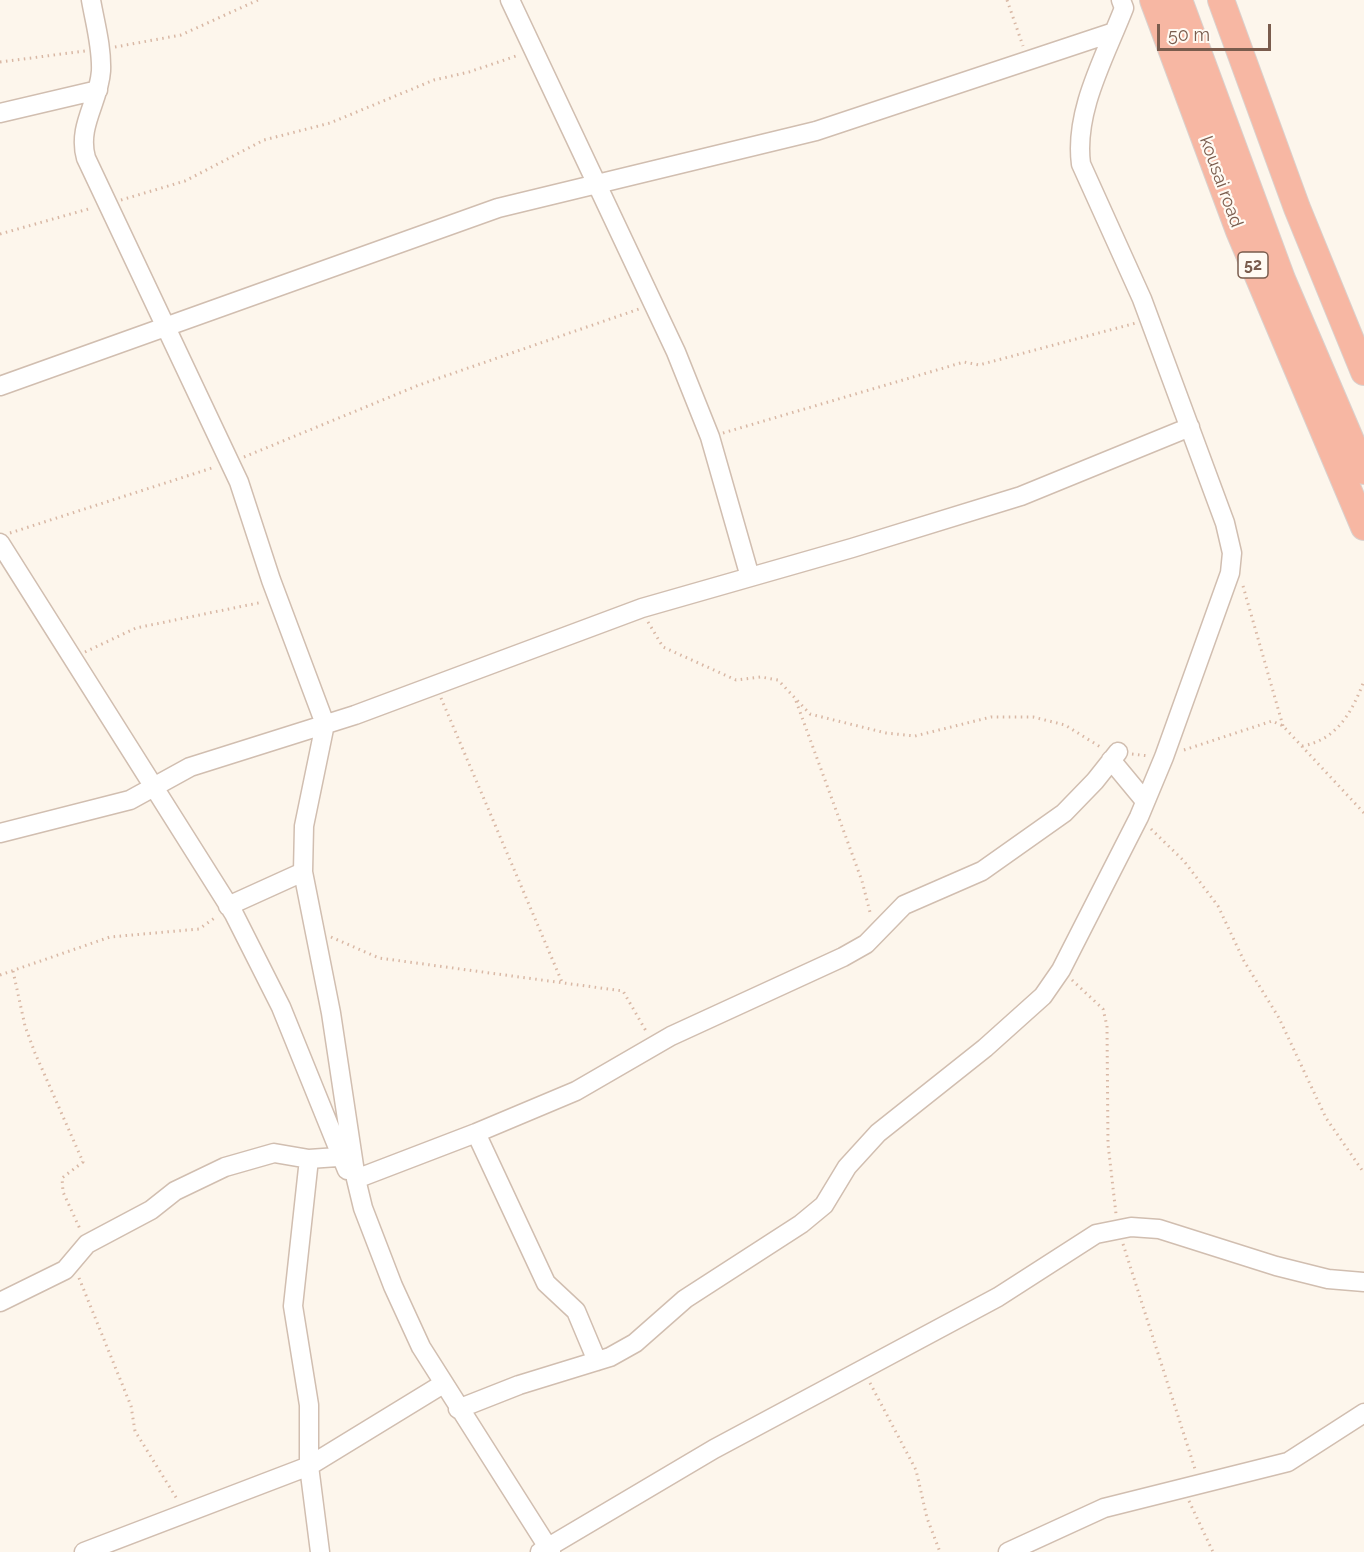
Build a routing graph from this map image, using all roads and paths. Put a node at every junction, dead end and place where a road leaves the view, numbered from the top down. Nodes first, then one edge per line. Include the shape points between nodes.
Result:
1 (91, 0) edge
2 (258, 0) edge
3 (510, 0) edge
4 (1007, 0) edge
5 (1121, 0) edge
6 (1153, 0) edge
7 (1166, 0) edge
8 (1179, 0) edge
9 (1221, 0) edge
10 (1114, 32) junction
11 (99, 50) junction
12 (532, 51) junction
13 (0, 62) edge
14 (1028, 62) junction
15 (98, 90) junction
16 (0, 113) edge
17 (595, 184) junction
18 (108, 203) junction
19 (0, 234) edge
20 (652, 305) junction
21 (1150, 319) junction
22 (168, 326) junction
23 (1364, 372) edge
24 (0, 386) edge
25 (1191, 427) junction
26 (710, 437) junction
27 (230, 462) junction
28 (1364, 471) edge
29 (1364, 504) edge
30 (1364, 526) edge
31 (0, 536) edge
32 (0, 543) edge
33 (750, 577) junction
34 (1242, 583) dead end
35 (278, 599) junction
36 (642, 608) junction
37 (73, 657) junction
38 (1364, 681) edge
39 (435, 683) junction
40 (795, 700) junction
41 (325, 724) junction
42 (1283, 726) junction
43 (1302, 746) junction
44 (1115, 756) junction
45 (1164, 757) junction
46 (155, 786) junction
47 (1142, 809) junction
48 (1364, 813) edge
49 (0, 833) edge
50 (303, 872) junction
51 (228, 906) junction
52 (316, 931) junction
53 (875, 932) junction
54 (13, 971) junction
55 (0, 975) edge
56 (563, 983) junction
57 (655, 1045) junction
58 (476, 1134) junction
59 (347, 1155) junction
60 (309, 1159) junction
61 (1364, 1173) edge
62 (356, 1179) junction
63 (363, 1208) junction
64 (87, 1245) junction
65 (69, 1265) junction
66 (1364, 1282) edge
67 (0, 1302) edge
68 (597, 1361) junction
69 (863, 1369) junction
70 (443, 1384) junction
71 (458, 1409) junction
72 (1364, 1413) edge
73 (309, 1466) junction
74 (1182, 1486) junction
75 (185, 1512) junction
76 (546, 1550) edge
77 (84, 1552) edge
78 (320, 1552) edge
79 (940, 1552) edge
80 (1008, 1552) edge
81 (1213, 1552) edge

1 - 11 street
2 - 11 path via 181,35
3 - 12 street
4 - 14 path
5 - 10 street via 1124,8
6 - 30 highway, kousai road / 52 via 1239,231
7 - 29 highway via 1271,283
8 - 28 highway via 1282,279
9 - 23 highway via 1297,208
10 - 14 street
10 - 21 street via 1083,114 1079,153
11 - 13 path
11 - 15 street
12 - 17 street
12 - 18 path via 434,80 330,123 264,140 185,181
14 - 17 street via 816,131
15 - 16 street
15 - 18 street via 82,143
17 - 20 street
17 - 22 street via 498,208
18 - 19 path
18 - 22 street
20 - 26 street via 676,352
20 - 27 path via 419,385
21 - 25 street
21 - 26 path via 979,365 964,362
22 - 24 street
22 - 27 street
25 - 33 street via 1021,496
25 - 45 street via 1232,553 1230,573
26 - 33 street
27 - 31 path
27 - 35 street
32 - 37 street
33 - 36 street
34 - 42 path
35 - 37 path via 136,628
35 - 41 street
36 - 39 street
36 - 40 path via 654,637 663,647 736,680 778,680
37 - 46 street
38 - 43 path via 1347,719 1318,743
39 - 41 street
39 - 56 path
40 - 44 path via 810,714 886,733 915,736 991,717 1033,717 1065,725
40 - 53 path via 862,881
41 - 46 street via 190,766
41 - 50 street via 304,826
42 - 43 path
42 - 45 path via 1272,721 1256,724
43 - 48 path
44 - 45 path
44 - 47 street
44 - 53 street via 1064,813 982,871 904,905
45 - 47 street
46 - 49 street via 130,800
46 - 51 street
47 - 61 path via 1218,906 1244,961 1279,1018 1326,1118
47 - 68 street via 1043,996 985,1048 878,1132 847,1167 824,1204 801,1224 685,1299 635,1343
50 - 51 street
50 - 52 street
51 - 54 path via 199,929 110,937
51 - 59 street via 281,1007
52 - 56 path via 379,958
52 - 59 street
53 - 57 street via 866,944 843,957
54 - 55 path
54 - 64 path via 34,1053 83,1162 62,1178 63,1192
56 - 57 path via 623,991
57 - 58 street via 576,1090
58 - 62 street
58 - 68 street via 546,1283 576,1311
59 - 60 street
59 - 62 street
59 - 63 street
60 - 64 street via 274,1153 225,1167 175,1191 151,1210
60 - 73 street via 293,1306 309,1405
62 - 63 street
63 - 70 street via 393,1286
64 - 65 street
65 - 67 street
65 - 75 path via 77,1274 131,1406 135,1431
66 - 69 street via 1328,1279 1159,1229 1131,1227 1096,1234 998,1297
68 - 71 street
69 - 76 street via 714,1449
69 - 79 path via 916,1470
70 - 71 street
70 - 73 street
71 - 76 street
72 - 74 street via 1288,1462
73 - 75 street
73 - 78 street
74 - 80 street via 1104,1508
74 - 81 path
75 - 77 street

